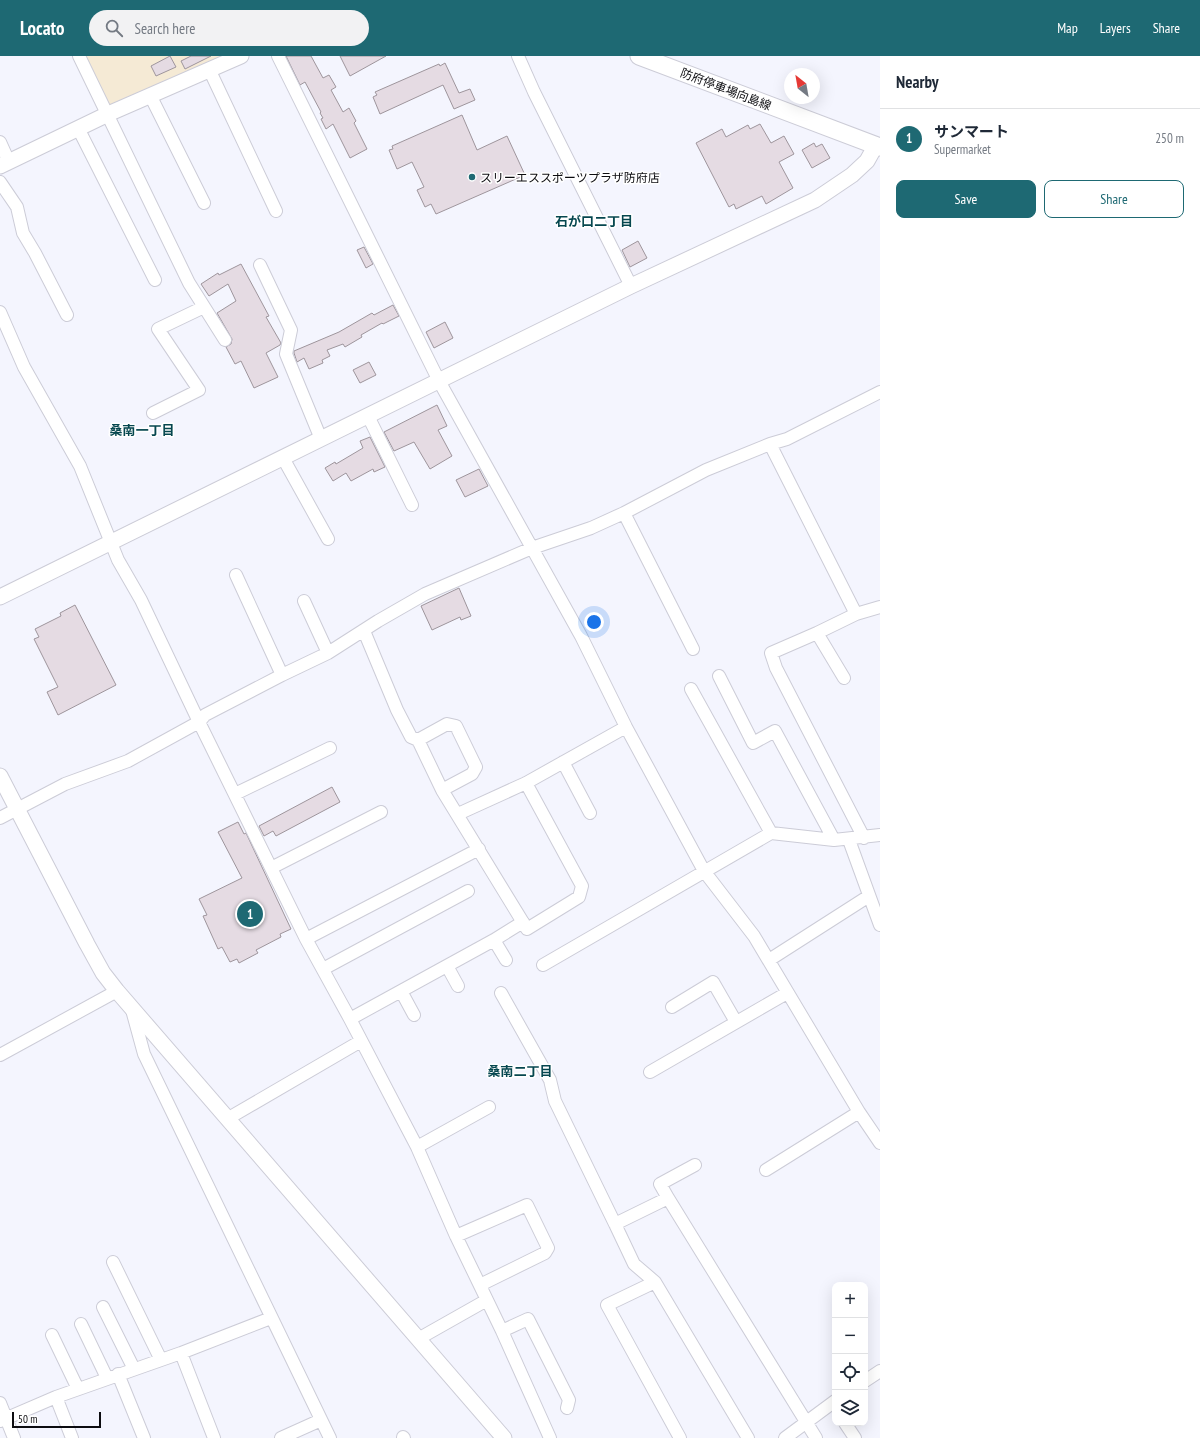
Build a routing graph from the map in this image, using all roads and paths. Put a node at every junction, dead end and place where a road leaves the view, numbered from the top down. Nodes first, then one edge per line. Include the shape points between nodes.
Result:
1 (79, 56) edge
2 (241, 56) edge
3 (278, 56) edge
4 (518, 56) edge
5 (639, 56) edge
6 (209, 69) junction
7 (150, 95) junction
8 (108, 114) junction
9 (78, 128) junction
10 (0, 142) edge
11 (878, 146) edge
12 (4, 164) edge
13 (0, 182) edge
14 (204, 204) dead end
15 (276, 211) dead end
16 (260, 265) dead end
17 (155, 280) dead end
18 (631, 286) junction
19 (204, 307) junction
20 (0, 312) edge
21 (67, 315) dead end
22 (225, 340) dead end
23 (439, 381) junction
24 (879, 396) edge
25 (152, 414) dead end
26 (368, 416) junction
27 (321, 439) junction
28 (770, 444) junction
29 (283, 458) junction
30 (412, 505) dead end
31 (624, 512) junction
32 (328, 538) dead end
33 (111, 543) junction
34 (532, 548) junction
35 (236, 575) dead end
36 (0, 597) edge
37 (304, 601) dead end
38 (880, 608) edge
39 (856, 614) junction
40 (364, 630) junction
41 (817, 633) junction
42 (693, 649) dead end
43 (328, 653) junction
44 (282, 676) junction
45 (719, 676) dead end
46 (844, 678) dead end
47 (691, 689) dead end
48 (199, 722) junction
49 (626, 727) junction
50 (418, 740) junction
51 (330, 748) dead end
52 (563, 762) junction
53 (0, 776) edge
54 (526, 783) junction
55 (442, 790) junction
56 (235, 794) junction
57 (17, 809) junction
58 (381, 812) dead end
59 (590, 813) dead end
60 (458, 814) junction
61 (0, 818) edge
62 (771, 833) junction
63 (880, 835) edge
64 (864, 838) junction
65 (834, 840) junction
66 (849, 840) junction
67 (479, 849) junction
68 (272, 868) junction
69 (704, 871) junction
70 (468, 892) dead end
71 (869, 896) junction
72 (523, 922) junction
73 (880, 925) edge
74 (306, 939) junction
75 (494, 940) junction
76 (506, 960) dead end
77 (768, 960) junction
78 (543, 965) dead end
79 (447, 966) junction
80 (323, 969) junction
81 (458, 986) dead end
82 (117, 991) junction
83 (401, 991) junction
84 (787, 992) junction
85 (501, 993) dead end
86 (672, 1007) dead end
87 (132, 1008) junction
88 (414, 1015) dead end
89 (350, 1019) junction
90 (736, 1022) junction
91 (361, 1042) junction
92 (0, 1055) edge
93 (650, 1072) dead end
94 (489, 1106) dead end
95 (859, 1112) junction
96 (226, 1119) junction
97 (880, 1143) edge
98 (417, 1147) junction
99 (695, 1165) dead end
100 (766, 1170) dead end
101 (668, 1198) junction
102 (615, 1224) junction
103 (456, 1236) junction
104 (114, 1262) dead end
105 (655, 1282) junction
106 (480, 1285) junction
107 (488, 1300) junction
108 (104, 1307) dead end
109 (271, 1318) junction
110 (81, 1324) dead end
111 (502, 1331) junction
112 (52, 1335) dead end
113 (418, 1339) junction
114 (182, 1353) junction
115 (161, 1360) junction
116 (134, 1369) junction
117 (880, 1371) edge
118 (113, 1376) junction
119 (868, 1379) edge
120 (78, 1389) junction
121 (56, 1397) junction
122 (0, 1403) edge
123 (832, 1404) edge
124 (567, 1408) dead end
125 (3, 1419) edge
126 (321, 1420) junction
127 (806, 1422) junction
128 (848, 1426) edge
129 (14, 1438) edge
130 (72, 1438) edge
131 (144, 1438) edge
132 (214, 1438) edge
133 (281, 1438) edge
134 (330, 1438) edge
135 (504, 1438) edge
136 (550, 1438) edge
137 (680, 1438) edge
138 (748, 1438) edge
139 (785, 1438) edge
140 (816, 1438) edge
141 (855, 1438) edge

1 - 8 street
2 - 6 street
3 - 23 street
4 - 18 street
5 - 11 main road, 防府停車場向島線
6 - 7 street
6 - 15 street
7 - 8 street
7 - 14 street
8 - 9 street
8 - 19 street via 189,283
9 - 12 street
9 - 17 street
10 - 12 street
11 - 18 street via 852,175 815,200
13 - 21 street via 16,208 23,233
16 - 27 street via 291,330 286,354
18 - 23 street
19 - 22 street
19 - 25 street via 158,329 199,390
20 - 33 street via 24,367 80,466
23 - 26 street
23 - 34 street
24 - 28 street via 787,439
26 - 27 street
26 - 30 street
27 - 29 street
28 - 31 street via 706,470
28 - 39 street
29 - 32 street
29 - 33 street
31 - 34 street via 591,528
31 - 42 street
33 - 36 street
33 - 48 street
34 - 40 street via 426,594
34 - 49 street via 581,636
35 - 44 street
37 - 43 street
38 - 39 street
39 - 41 street
40 - 43 street
40 - 50 street via 397,710 411,737
41 - 46 street
41 - 64 street via 772,653 776,668
43 - 44 street
44 - 48 street via 205,715
45 - 65 street via 753,743 775,730
47 - 62 street
48 - 56 street
48 - 57 street via 128,761 65,784
49 - 52 street
49 - 69 street
50 - 55 street
50 - 55 street via 446,724 456,726 476,767 472,774
51 - 56 street
52 - 54 street
52 - 59 street
53 - 57 street
54 - 60 street
54 - 72 street via 582,886 579,897 527,929
55 - 60 street
56 - 68 street
57 - 61 street
57 - 82 street via 87,944 103,973
58 - 68 street
60 - 67 street
62 - 65 street
62 - 69 street via 740,853
63 - 64 street
64 - 66 street
65 - 66 street
66 - 71 street
67 - 72 street
67 - 74 street
68 - 74 street
69 - 77 street via 754,936
69 - 78 street
70 - 80 street
71 - 73 street
71 - 77 street
72 - 75 street
74 - 80 street
75 - 76 street
75 - 79 street
77 - 84 street
79 - 81 street
79 - 83 street
80 - 89 street
82 - 87 street
82 - 92 street
83 - 88 street
83 - 89 street
84 - 90 street
84 - 95 street
85 - 102 street via 550,1080 555,1101
86 - 90 street via 714,982
87 - 96 street
87 - 109 street via 144,1054
89 - 91 street
90 - 93 street
91 - 96 street
91 - 98 street
94 - 98 street
95 - 97 street
95 - 100 street
96 - 113 street
98 - 103 street
99 - 101 street via 660,1184
101 - 102 street
101 - 127 street
102 - 105 street via 634,1264
103 - 106 street
103 - 106 street via 527,1205 548,1248 545,1252
104 - 115 street
105 - 137 street via 607,1305
105 - 138 street
106 - 107 street
107 - 111 street
107 - 113 street
108 - 116 street
109 - 114 street
109 - 126 street
110 - 118 street
111 - 124 street via 528,1319 569,1400
111 - 136 street
112 - 120 street
113 - 135 street
114 - 115 street
114 - 132 street
115 - 116 street
116 - 118 street
117 - 119 street
118 - 120 street
118 - 131 street
120 - 121 street
121 - 125 street
121 - 130 street
122 - 125 street
123 - 127 street
125 - 129 street
126 - 133 street
126 - 134 street
127 - 139 street
127 - 140 street
128 - 141 street

